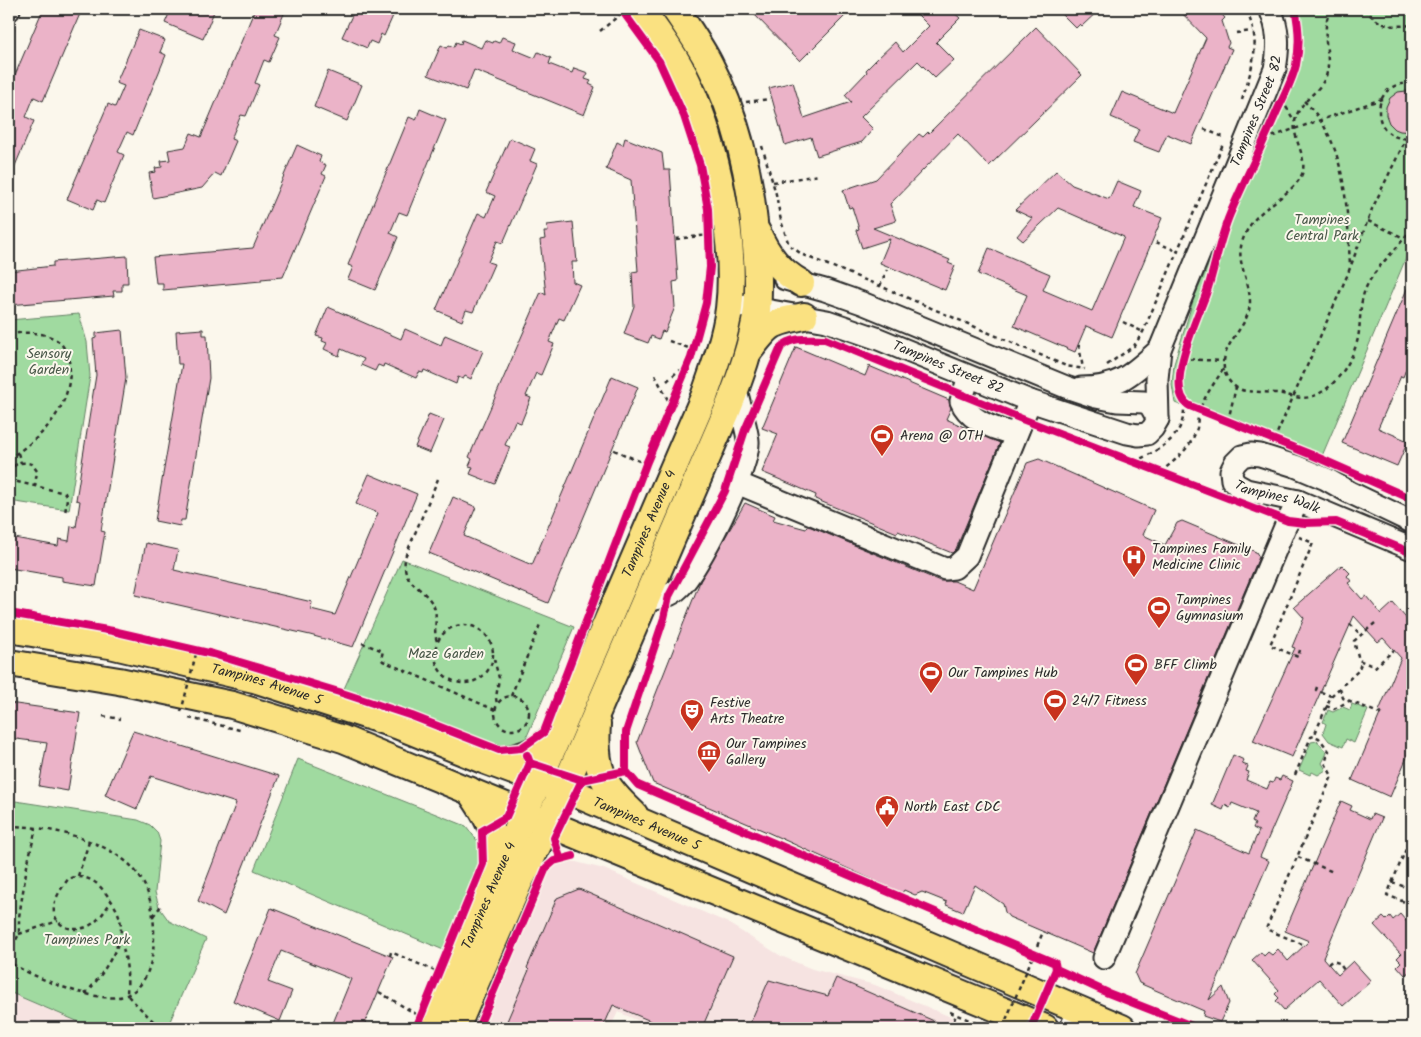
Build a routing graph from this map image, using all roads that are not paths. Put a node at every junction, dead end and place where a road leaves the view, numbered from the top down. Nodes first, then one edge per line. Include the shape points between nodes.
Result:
1 (675, 9) edge
2 (1270, 9) edge
3 (628, 13) edge
4 (755, 227) junction
5 (730, 266) junction
6 (758, 272) junction
7 (802, 283) junction
8 (729, 304) junction
9 (757, 308) junction
10 (804, 316) junction
11 (1160, 349) junction
12 (748, 352) junction
13 (969, 377) junction
14 (1066, 387) junction
15 (736, 390) junction
16 (1030, 401) junction
17 (1158, 420) junction
18 (1016, 434) junction
19 (736, 483) junction
20 (1298, 501) junction
21 (1412, 522) edge
22 (1412, 549) edge
23 (644, 601) junction
24 (9, 629) edge
25 (9, 663) edge
26 (598, 709) junction
27 (564, 723) junction
28 (483, 760) junction
29 (539, 781) junction
30 (469, 790) junction
31 (563, 790) junction
32 (525, 814) junction
33 (548, 823) junction
34 (643, 824) junction
35 (604, 846) junction
36 (519, 882) junction
37 (486, 898) junction
38 (1104, 958) dead end
39 (1070, 1013) edge
40 (424, 1019) edge
41 (456, 1028) edge
42 (1045, 1028) edge
43 (1050, 1028) edge
44 (1122, 1028) edge

1 - 4 main road, Tampines Avenue 4 via 693,35 728,106 740,146
2 - 11 street, Tampines Street 82 via 1278,36 1274,69
3 - 5 main road, Tampines Avenue 4 via 658,32 687,81 705,124 727,223
4 - 6 main road, Tampines Avenue 4
4 - 7 main road via 763,247 776,263 786,274
5 - 6 street, Tampines Street 82
5 - 8 main road, Tampines Avenue 4
6 - 7 street, Tampines Street 82
6 - 9 main road, Tampines Avenue 4
7 - 14 street, Tampines Street 82 via 862,303
8 - 9 street, Tampines Street 82
8 - 27 main road, Tampines Avenue 4 via 720,350 704,397
9 - 10 street, Tampines Street 82
9 - 12 main road, Tampines Avenue 4
10 - 12 main road via 768,327
10 - 13 street, Tampines Street 82 via 876,338
11 - 14 street, Tampines Street 82 via 1124,379 1087,388
11 - 17 street, Tampines Street 82
12 - 15 main road, Tampines Avenue 4
13 - 16 street, Tampines Street 82
13 - 18 street via 961,401 963,408 992,427
14 - 17 street, Tampines Street 82 via 1096,397 1144,402
15 - 19 street via 748,442
15 - 23 main road, Tampines Avenue 4
16 - 17 street, Tampines Street 82 via 1138,435 1154,428
16 - 18 street
18 - 19 street via 967,556 954,568 945,569
19 - 23 street via 715,529 680,588 669,596
20 - 21 street, Tampines Walk via 1246,490 1231,478 1233,465 1242,456 1252,454 1295,466 1326,478
20 - 22 street, Tampines Walk
20 - 38 street via 1296,522
23 - 26 main road, Tampines Avenue 4
24 - 28 main road, Tampines Avenue 5 via 110,645 254,679 399,726
25 - 30 main road via 232,705 343,739
26 - 31 main road, Tampines Avenue 4
26 - 34 main road via 598,768 616,797
27 - 28 main road via 545,744 526,755
27 - 29 main road, Tampines Avenue 4
28 - 29 main road, Tampines Avenue 5
29 - 31 main road, Tampines Avenue 5
29 - 32 main road, Tampines Avenue 4
30 - 32 main road
30 - 37 main road via 484,810 495,838 496,857
31 - 33 main road, Tampines Avenue 4
31 - 34 main road, Tampines Avenue 5
32 - 33 main road
32 - 37 main road, Tampines Avenue 4
33 - 35 main road
33 - 36 main road, Tampines Avenue 4
34 - 39 main road, Tampines Avenue 5
35 - 36 main road via 584,842 551,850
35 - 42 main road
36 - 41 main road, Tampines Avenue 4
37 - 40 main road, Tampines Avenue 4
39 - 43 street
39 - 44 main road, Tampines Avenue 5

